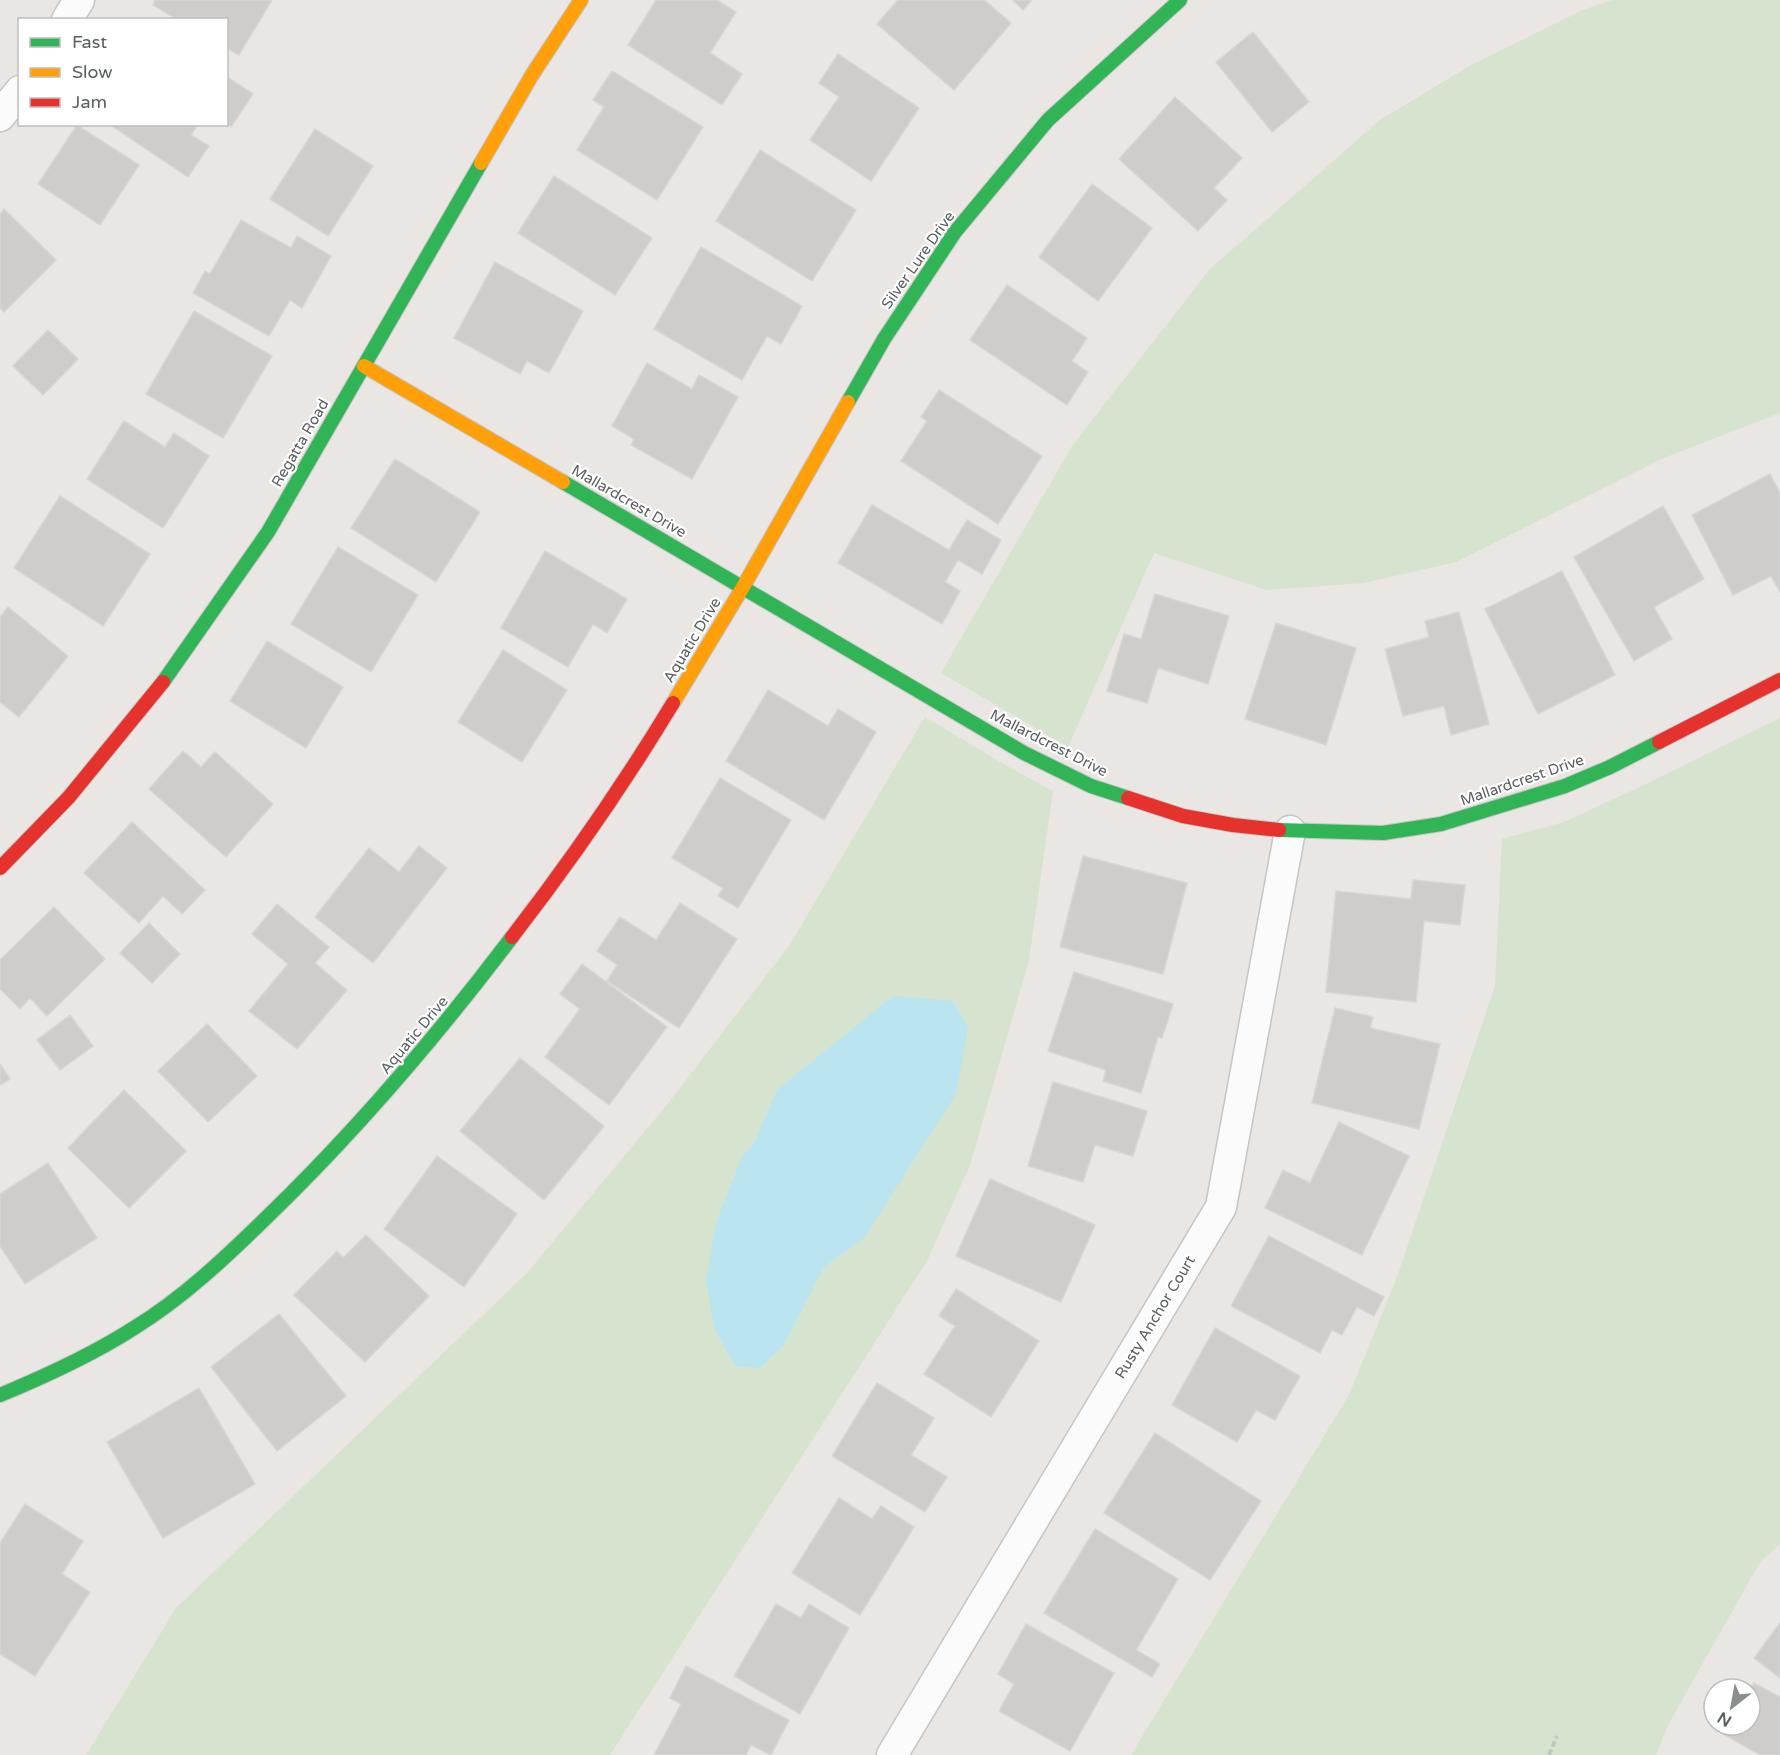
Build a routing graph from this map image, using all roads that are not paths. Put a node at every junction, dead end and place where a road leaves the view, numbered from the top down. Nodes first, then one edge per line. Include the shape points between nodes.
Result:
1 (79, 0) edge
2 (581, 0) edge
3 (1180, 0) edge
4 (68, 18) edge
5 (18, 94) edge
6 (0, 116) edge
7 (364, 366) junction
8 (743, 587) junction
9 (1780, 680) edge
10 (1290, 831) junction
11 (0, 868) edge
12 (0, 1395) edge
13 (892, 1755) edge

1 - 4 street
2 - 7 street, Regatta Road via 532,75
3 - 8 street, Silver Lure Drive via 1048,120 956,232 884,339
5 - 6 street
7 - 8 street, Mallardcrest Drive
7 - 11 street, Regatta Road via 268,532 167,677 69,797
8 - 10 street, Mallardcrest Drive via 1024,753 1092,786 1183,816
8 - 12 street, Aquatic Drive via 638,760 545,894 460,1006 382,1098 212,1270 135,1328 47,1376
9 - 10 street, Mallardcrest Drive via 1610,766 1522,800 1441,824 1383,833
10 - 13 street, Rusty Anchor Court via 1221,1207

